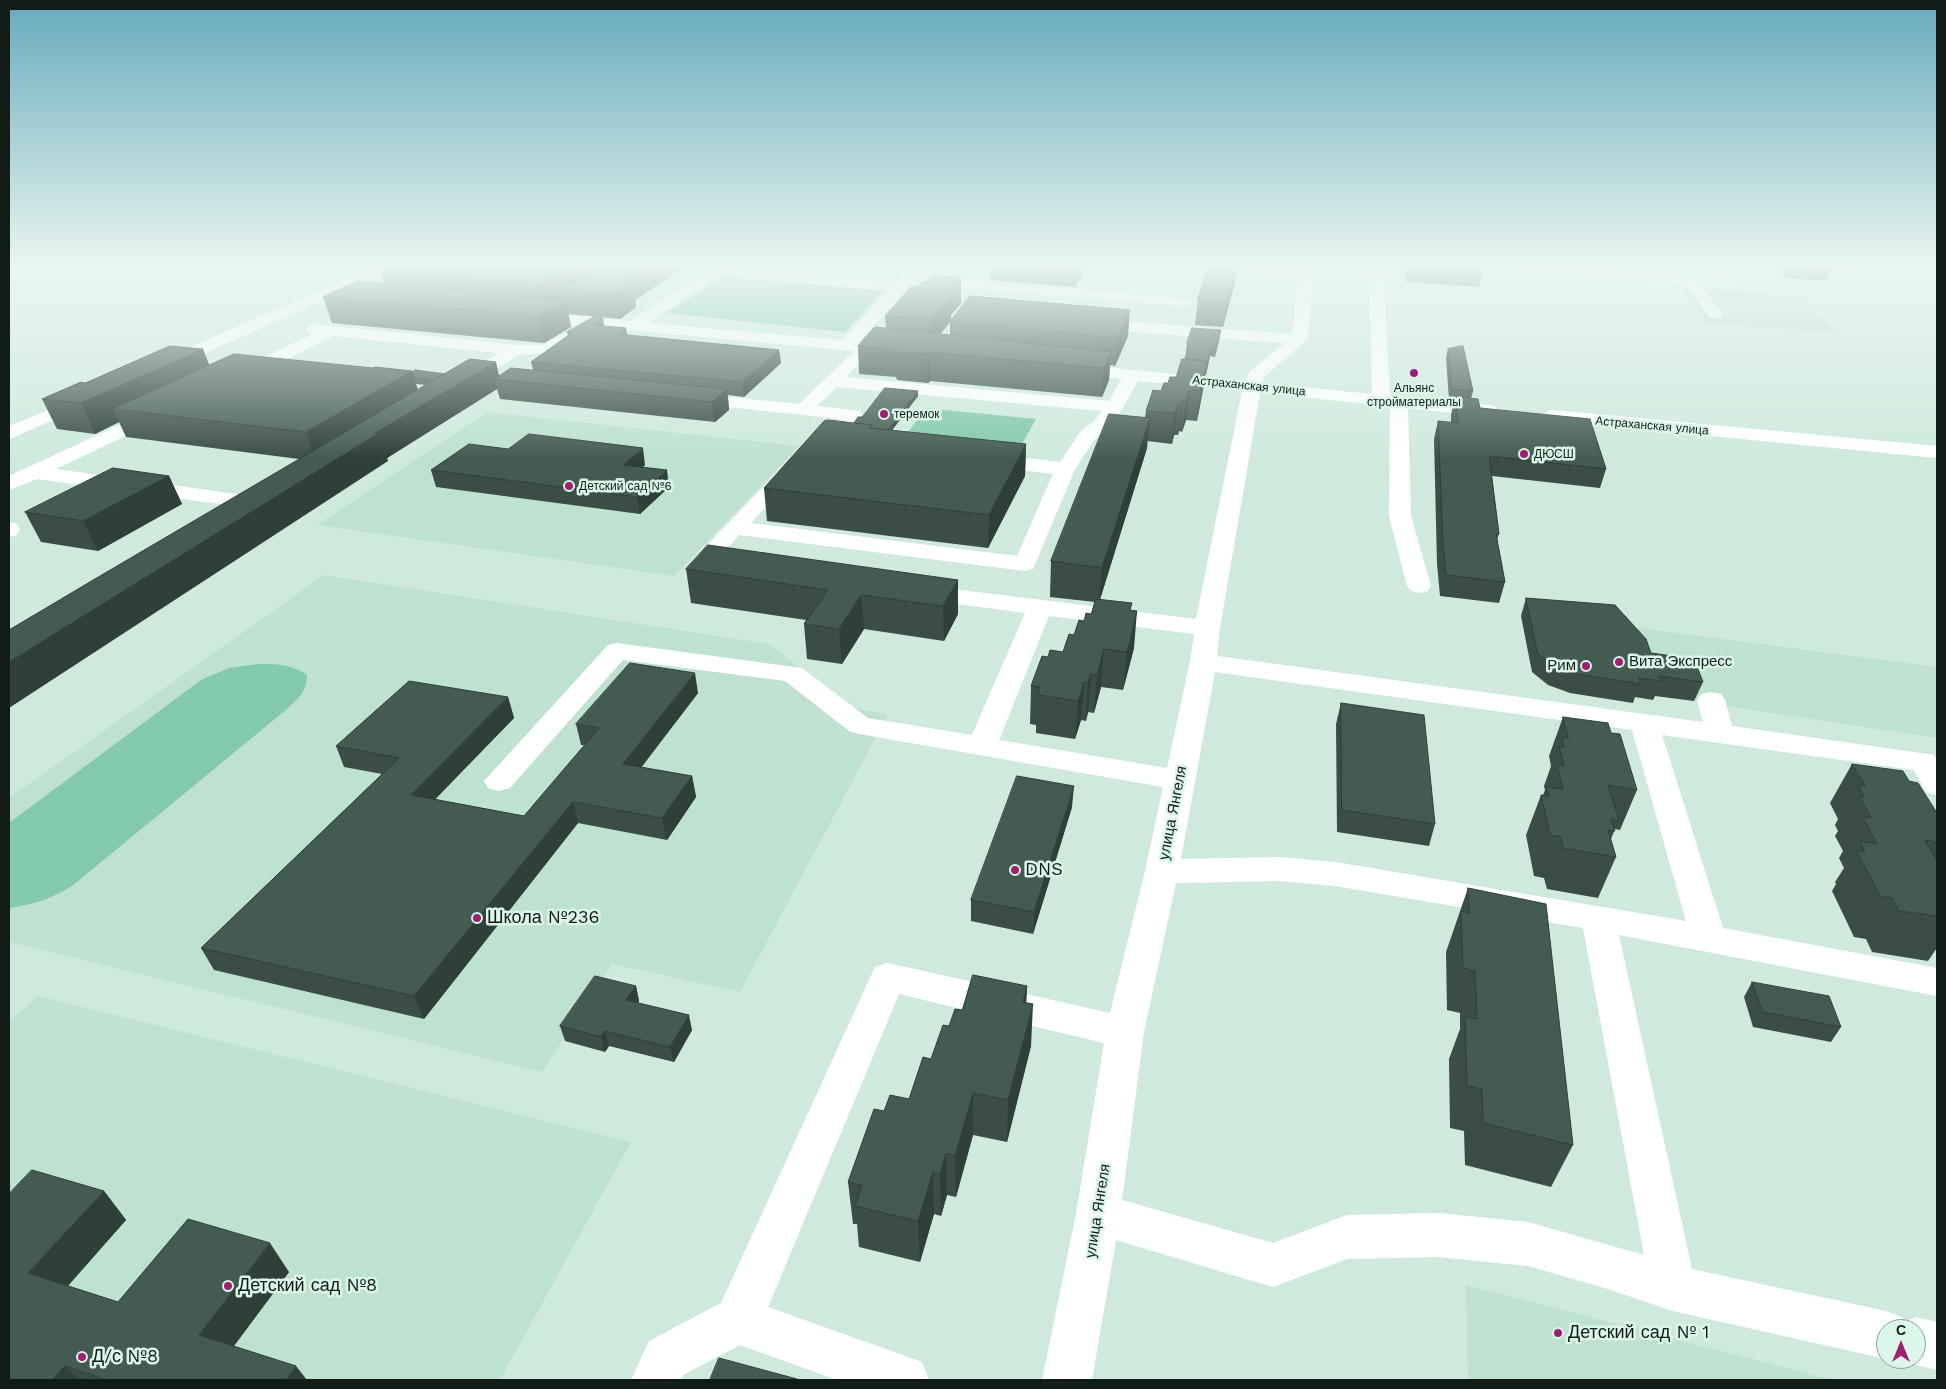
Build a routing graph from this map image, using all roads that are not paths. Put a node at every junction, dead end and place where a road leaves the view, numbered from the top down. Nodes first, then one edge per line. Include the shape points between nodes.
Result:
1 (244, 330) edge
2 (321, 330) edge
3 (582, 330) edge
4 (674, 330) edge
5 (869, 330) edge
6 (1163, 330) edge
7 (1301, 330) edge
8 (1383, 330) edge
9 (331, 331) junction
10 (1177, 331) joint
11 (1300, 339) junction
12 (857, 346) junction
13 (516, 350) junction
14 (915, 353) edge
15 (1053, 367) edge
16 (153, 370) edge
17 (246, 372) junction
18 (1132, 375) junction
19 (276, 376) edge
20 (502, 378) edge
21 (228, 381) edge
22 (832, 381) junction
23 (1252, 386) junction
24 (99, 394) edge
25 (677, 397) edge
26 (1390, 401) junction
27 (175, 406) edge
28 (1115, 407) junction
29 (803, 410) junction
30 (1508, 412) edge
31 (1538, 415) edge
32 (9, 433) edge
33 (859, 447) edge
34 (816, 448) junction
35 (1937, 452) edge
36 (967, 458) edge
37 (1064, 469) junction
38 (33, 472) junction
39 (9, 484) edge
40 (241, 519) edge
41 (734, 528) junction
42 (741, 568) edge
43 (1419, 586) dead end
44 (895, 588) edge
45 (1040, 608) junction
46 (1207, 628) junction
47 (1204, 662) junction
48 (1711, 700) dead end
49 (1644, 722) junction
50 (1720, 733) junction
51 (982, 747) junction
52 (499, 781) dead end
53 (1179, 781) junction
54 (1937, 785) edge
55 (1162, 871) junction
56 (1598, 918) junction
57 (1709, 940) junction
58 (1937, 982) edge
59 (1125, 1032) junction
60 (1098, 1214) junction
61 (1673, 1288) junction
62 (738, 1320) junction
63 (1876, 1333) edge
64 (656, 1380) edge
65 (904, 1380) edge
66 (1067, 1380) edge

1 - 16 street
2 - 9 street
3 - 13 street via 546,350
4 - 12 street
5 - 12 street
6 - 10 street
7 - 11 street
8 - 26 street
9 - 13 street
9 - 17 street
10 - 11 street
11 - 23 street, улица Янгеля via 1256,375
12 - 14 street
12 - 22 street
13 - 20 street via 465,380
15 - 18 street, Астраханская улица
17 - 19 street
17 - 21 street
18 - 23 street, Астраханская улица
18 - 28 street
22 - 28 street
22 - 29 street
23 - 26 street, Астраханская улица
23 - 46 street, улица Янгеля
24 - 32 street
25 - 29 street
26 - 30 street, Астраханская улица
26 - 43 street via 1400,516
27 - 38 street
28 - 37 street via 1088,435
29 - 34 street via 853,415
31 - 35 street, Астраханская улица
33 - 34 street
34 - 41 street
36 - 37 street
37 - 41 street via 1025,564
38 - 39 street
38 - 40 street via 273,499
41 - 42 street via 702,562
44 - 45 street
45 - 46 street
45 - 51 street
46 - 47 street, улица Янгеля
47 - 49 street
47 - 53 street, улица Янгеля
48 - 50 street
49 - 50 street
49 - 57 street
50 - 54 street via 1924,762
51 - 52 street via 859,725 793,674 616,651
51 - 53 street
53 - 55 street, улица Янгеля
55 - 56 street via 1279,869 1335,874
55 - 59 street, улица Янгеля
56 - 57 street
56 - 61 street
57 - 58 street
59 - 60 street, улица Янгеля
59 - 62 street via 888,977
60 - 61 street via 1273,1265 1347,1237 1438,1235 1528,1244
60 - 66 street, улица Янгеля
61 - 63 street
62 - 64 street via 666,1358
62 - 65 street

